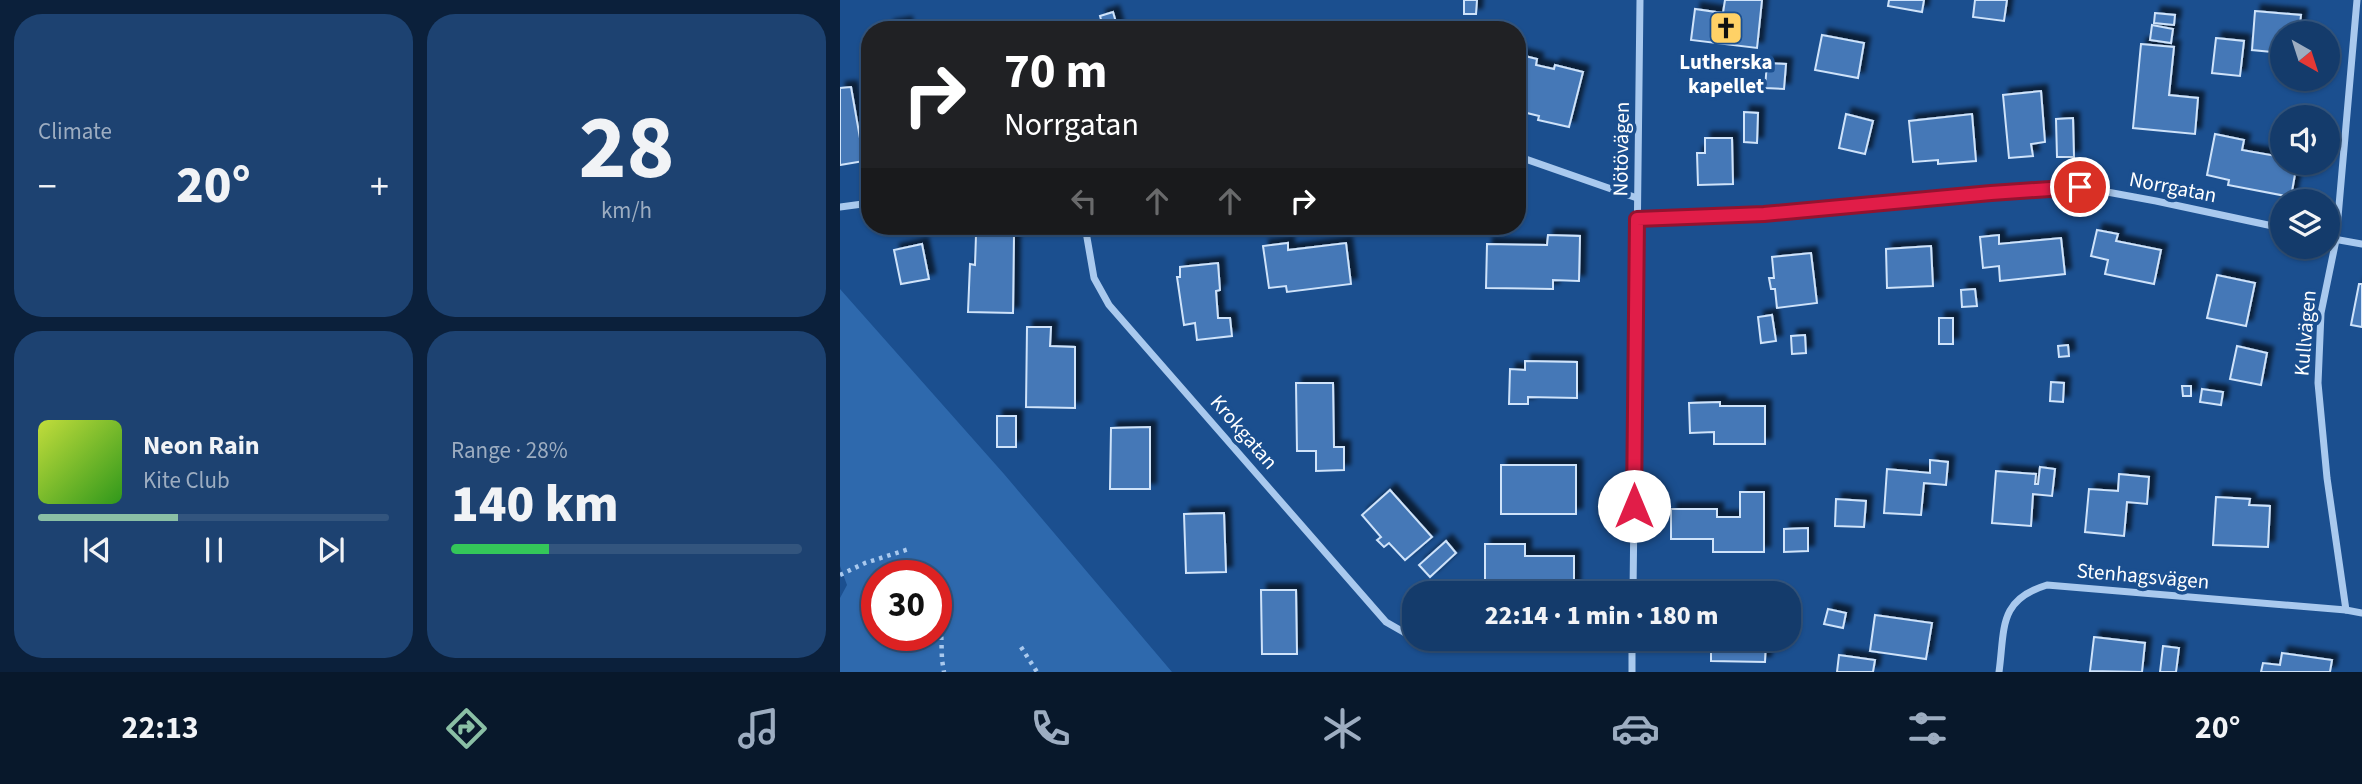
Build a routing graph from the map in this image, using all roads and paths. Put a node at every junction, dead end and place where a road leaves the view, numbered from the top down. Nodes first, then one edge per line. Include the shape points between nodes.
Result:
1 (1640, 0) edge
2 (2357, 0) edge
3 (1526, 159) edge
4 (2337, 189) edge
5 (1637, 198) junction
6 (861, 204) edge
7 (840, 207) edge
8 (1637, 219) junction
9 (2270, 225) edge
10 (1087, 235) edge
11 (2340, 240) edge
12 (2362, 244) edge
13 (2329, 259) edge
14 (909, 549) dead end
15 (840, 575) edge
16 (1633, 581) edge
17 (2346, 610) junction
18 (2362, 613) edge
19 (1402, 631) edge
20 (1021, 648) dead end
21 (942, 651) edge
22 (1632, 651) edge
23 (944, 672) edge
24 (1037, 672) edge
25 (1632, 672) edge
26 (1998, 672) edge

1 - 5 street, Nötövägen
2 - 4 street, Kullvägen
3 - 5 street
5 - 8 street, Nötövägen
6 - 7 street
8 - 9 street, Norrgatan via 1764,214 2080,187
8 - 16 street, Nötövägen
10 - 19 street, Krokgatan via 1094,278 1109,305 1387,622
11 - 12 street
13 - 17 street, Kullvägen via 2318,383
14 - 15 path
17 - 18 street
17 - 26 street, Stenhagsvägen via 2047,585 2018,598 2008,612
20 - 24 path
21 - 23 path
22 - 25 street

